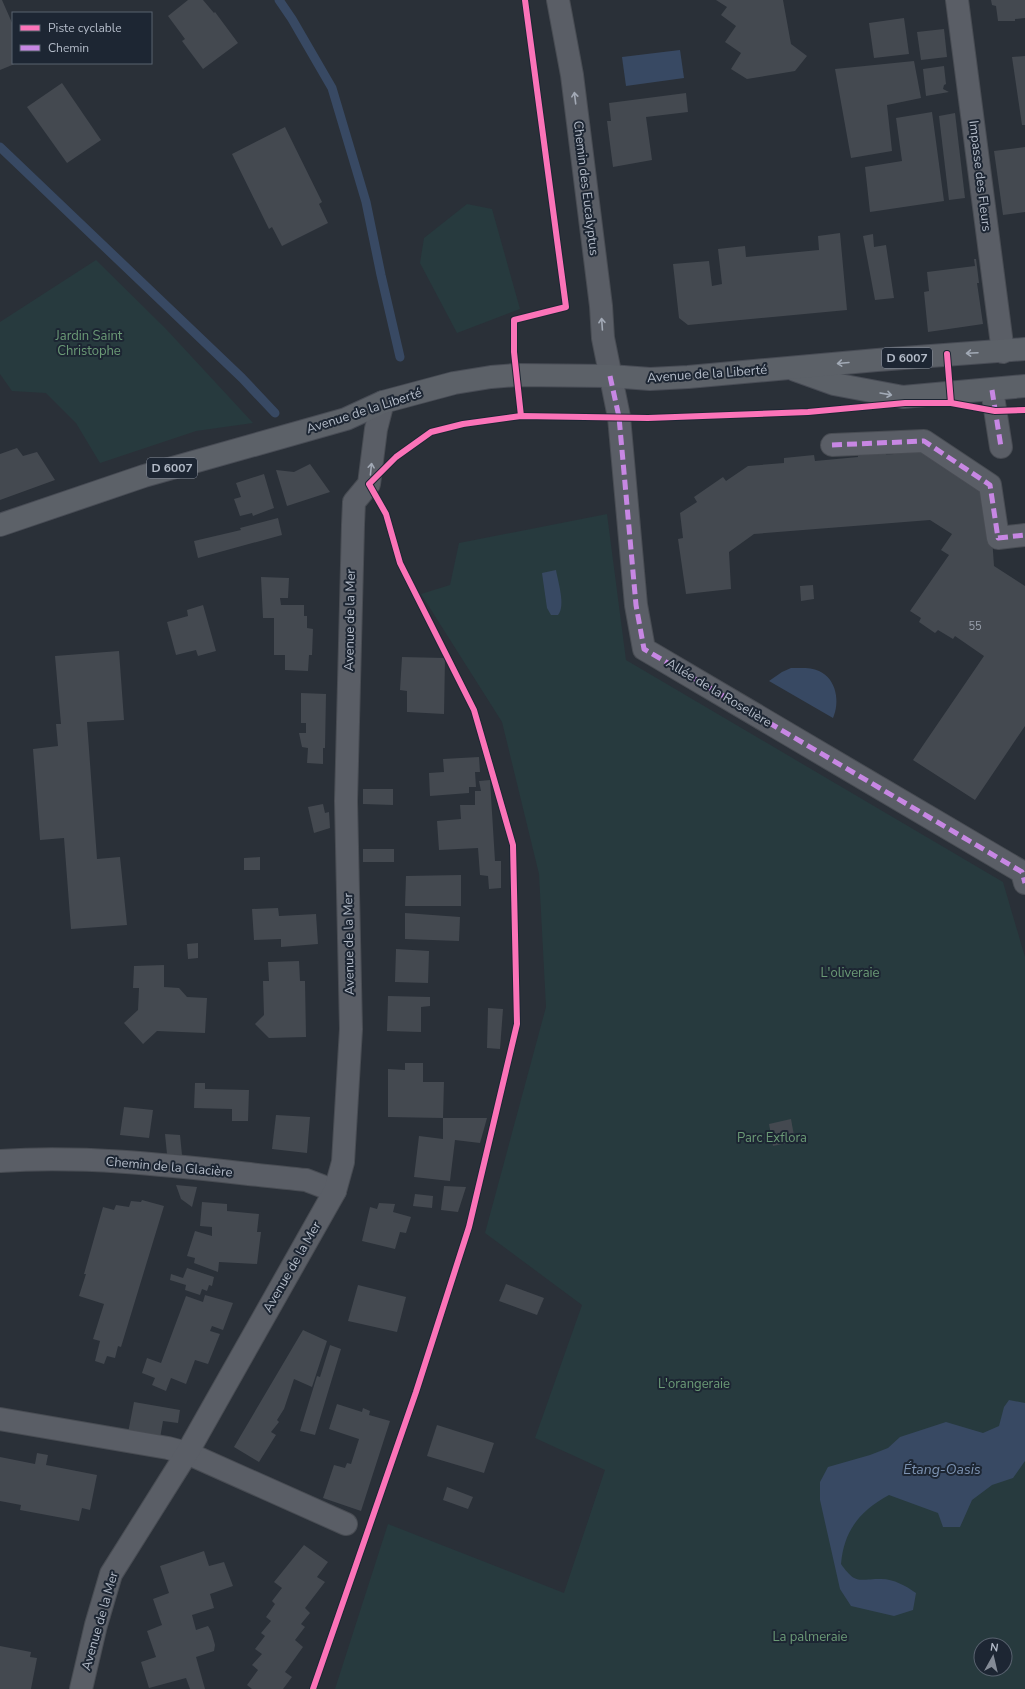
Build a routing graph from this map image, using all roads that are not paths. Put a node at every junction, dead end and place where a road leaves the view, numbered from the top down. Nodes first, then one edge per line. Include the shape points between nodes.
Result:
1 (558, 0) edge
2 (957, 0) edge
3 (1025, 350) edge
4 (1003, 352) junction
5 (788, 368) junction
6 (610, 376) junction
7 (1025, 386) edge
8 (992, 390) junction
9 (383, 402) junction
10 (832, 444) dead end
11 (1001, 447) dead end
12 (0, 525) edge
13 (1025, 535) edge
14 (1025, 883) edge
15 (0, 1161) edge
16 (335, 1191) junction
17 (0, 1419) edge
18 (187, 1453) junction
19 (346, 1524) dead end
20 (81, 1689) edge

6 -> 1 street, Chemin des Eucalyptus via 603,338 572,75
2 - 4 street, Impasse des Fleurs
3 - 4 main road, D 6007
4 -> 5 main road, D 6007 via 948,354
5 - 6 main road, Avenue de la Liberté / D 6007 via 650,379
5 -> 8 main road, D 6007 via 834,384 903,397
6 - 9 main road, Avenue de la Liberté / D 6007 via 491,377 454,383
6 - 14 street, Allée de la Roselière via 621,432 636,605 644,649 1022,872
7 - 8 main road, D 6007
8 - 11 street
9 - 12 main road, Avenue de la Liberté / D 6007 via 346,418 144,476
16 -> 9 street, Avenue de la Mer via 343,1162 351,1029 346,802 354,502 370,484 376,429
10 - 13 street via 924,441 990,485 998,538
15 - 16 street, Chemin de la Glacière via 27,1159 113,1162 306,1180
16 - 18 street, Avenue de la Mer
17 - 18 street
18 - 19 street
18 - 20 street, Avenue de la Mer via 111,1574

